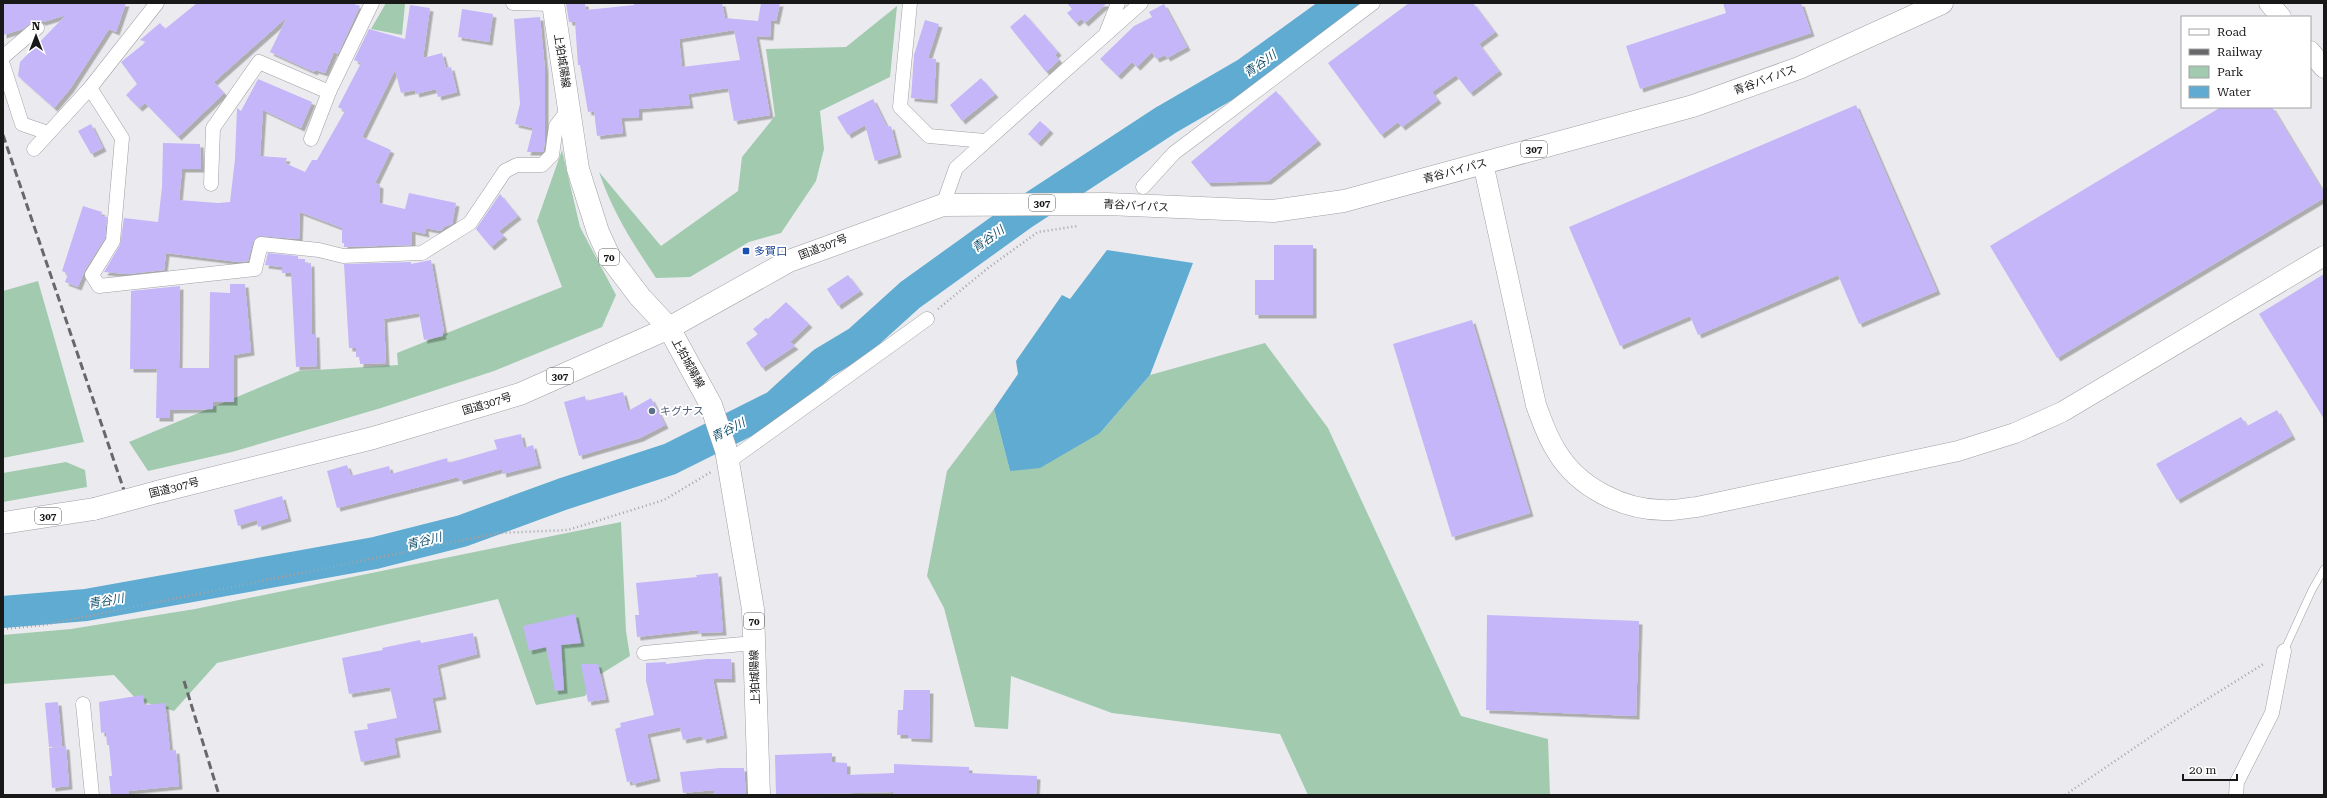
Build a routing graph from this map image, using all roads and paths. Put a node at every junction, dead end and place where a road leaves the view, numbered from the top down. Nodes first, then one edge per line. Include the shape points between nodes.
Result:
1 (156, 3) edge
2 (372, 3) edge
3 (513, 3) edge
4 (553, 3) edge
5 (910, 3) edge
6 (1118, 3) edge
7 (1141, 3) edge
8 (1373, 3) edge
9 (1942, 3) edge
10 (2269, 3) edge
11 (2280, 16) edge
12 (37, 28) dead end
13 (1107, 33) junction
14 (2311, 52) edge
15 (3, 57) edge
16 (3, 65) edge
17 (2324, 68) edge
18 (90, 88) junction
19 (330, 92) junction
20 (569, 109) junction
21 (48, 134) junction
22 (311, 139) dead end
23 (985, 141) junction
24 (34, 149) dead end
25 (1484, 163) junction
26 (211, 184) dead end
27 (1143, 187) dead end
28 (943, 205) junction
29 (1081, 225) dead end
30 (2324, 256) edge
31 (927, 318) joint
32 (669, 328) junction
33 (727, 456) junction
34 (3, 523) edge
35 (2324, 569) edge
36 (3, 629) edge
37 (754, 643) junction
38 (2284, 650) junction
39 (644, 653) dead end
40 (83, 704) dead end
41 (92, 795) edge
42 (759, 795) edge
43 (2065, 795) edge
44 (2236, 795) edge

1 - 18 street
2 - 19 street
3 - 4 street
4 - 20 main road, 上狛城陽線 / 70
5 - 23 street via 900,107 929,136
6 - 13 street
7 - 13 street
8 - 27 street via 1174,153
9 - 25 main road, 青谷バイパス / 307 via 1799,68 1693,106
10 - 11 street
12 - 15 street
13 - 23 street
14 - 17 street
16 - 21 street via 22,124
18 - 20 street via 122,138 112,241 92,275 99,286 255,269 261,244 319,250 343,256 422,253 470,223 505,171 517,165 542,165 552,155 556,126
18 - 21 street
19 - 22 street
19 - 26 street via 260,62 214,128
20 - 32 main road, 上狛城陽線 / 70 via 578,170 598,232 609,256 640,297
21 - 24 street
23 - 28 street via 956,168
25 - 28 main road, 青谷バイパス / 307 via 1344,201 1273,211 1107,204
25 - 30 street via 1536,405 1546,433 1557,453 1576,477 1607,496 1634,506 1664,510 1697,507 1958,451 2015,433 2062,412
28 - 32 main road, 国道307号 / 307 via 852,236 790,261
29 - 31 path via 1038,232 988,268
31 - 33 street
32 - 33 main road, 上狛城陽線 / 70 via 711,405
32 - 34 main road, 国道307号 / 307, bridge via 520,394 373,438 94,509
33 - 36 path via 664,500 568,530 499,533 44,625
33 - 37 main road, 上狛城陽線 / 70 via 753,608
35 - 38 lane
37 - 39 street
37 - 42 main road, 上狛城陽線 / 70
38 - 43 path
38 - 44 street via 2272,713 2237,782
40 - 41 street

